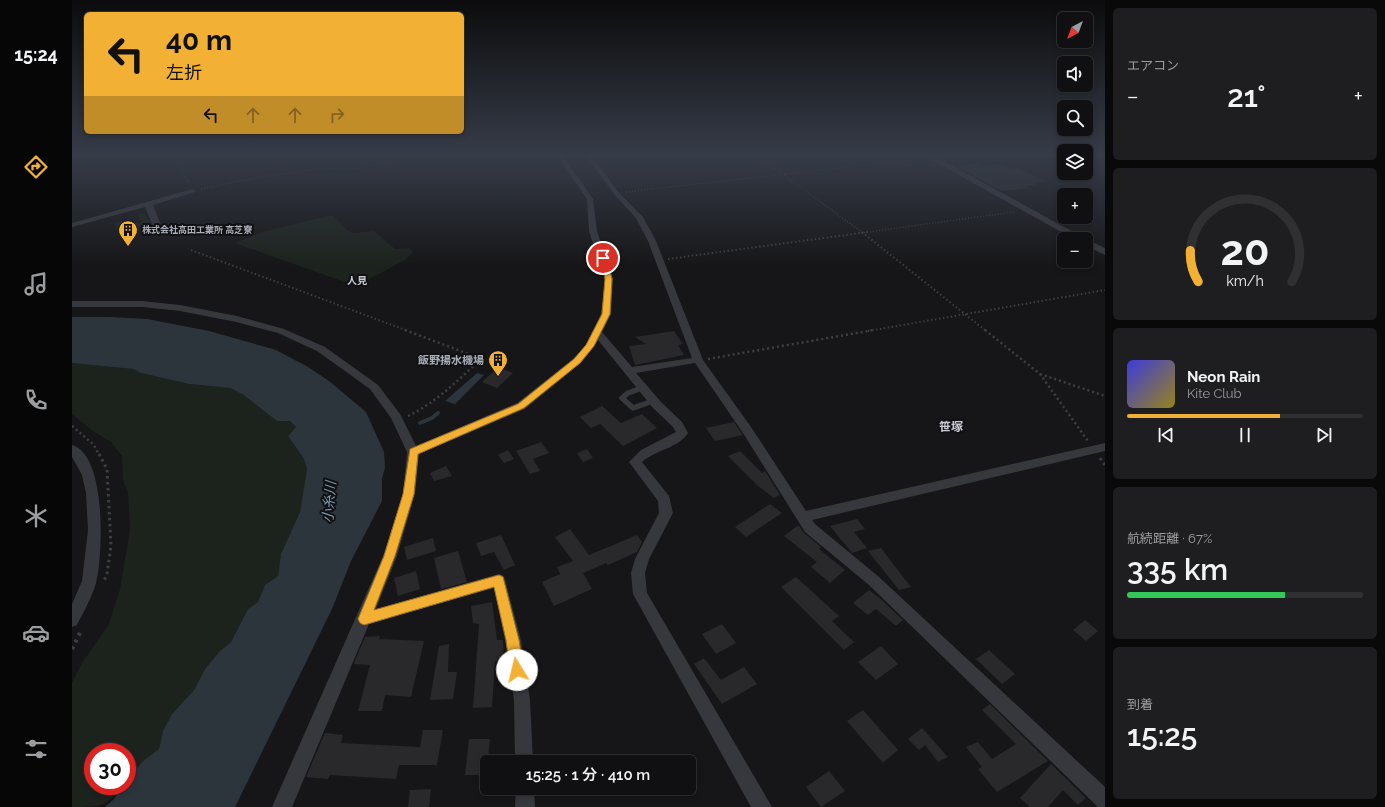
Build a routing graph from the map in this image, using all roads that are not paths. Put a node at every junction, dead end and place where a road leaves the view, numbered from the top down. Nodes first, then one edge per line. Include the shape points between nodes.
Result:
1 (191, 192) edge
2 (585, 192) edge
3 (615, 192) edge
4 (993, 192) edge
5 (149, 203) junction
6 (72, 225) edge
7 (157, 226) dead end
8 (1068, 232) edge
9 (1093, 246) edge
10 (1105, 252) edge
11 (72, 304) edge
12 (596, 332) junction
13 (698, 360) junction
14 (628, 372) junction
15 (642, 388) junction
16 (653, 401) junction
17 (1099, 448) edge
18 (72, 449) edge
19 (413, 452) junction
20 (803, 517) junction
21 (364, 619) junction
22 (72, 620) edge
23 (524, 755) edge
24 (526, 795) edge
25 (1105, 800) edge
26 (282, 807) edge
27 (525, 807) edge
28 (762, 807) edge

1 - 5 street
2 - 12 street via 590,199 593,231 609,279 606,314
3 - 13 street via 639,217 660,260
4 - 8 street
5 - 6 street
5 - 7 street
9 - 10 street
11 - 19 street via 142,304 180,308 281,331 321,349 374,387 398,420
12 - 14 street
12 - 19 street via 590,346 577,361 521,406
13 - 14 street
13 - 20 street
14 - 15 street
15 - 16 street
15 - 16 lane via 622,398 633,408
16 - 28 street via 678,425 682,433 640,456 635,462 664,500 666,513 642,559 638,573 640,594
17 - 20 street
18 - 22 street via 90,478 95,536 89,582
19 - 21 street via 409,494 390,556
20 - 25 street via 810,528 874,581
21 - 23 street via 499,580 513,640 522,700
21 - 26 street
24 - 27 street

